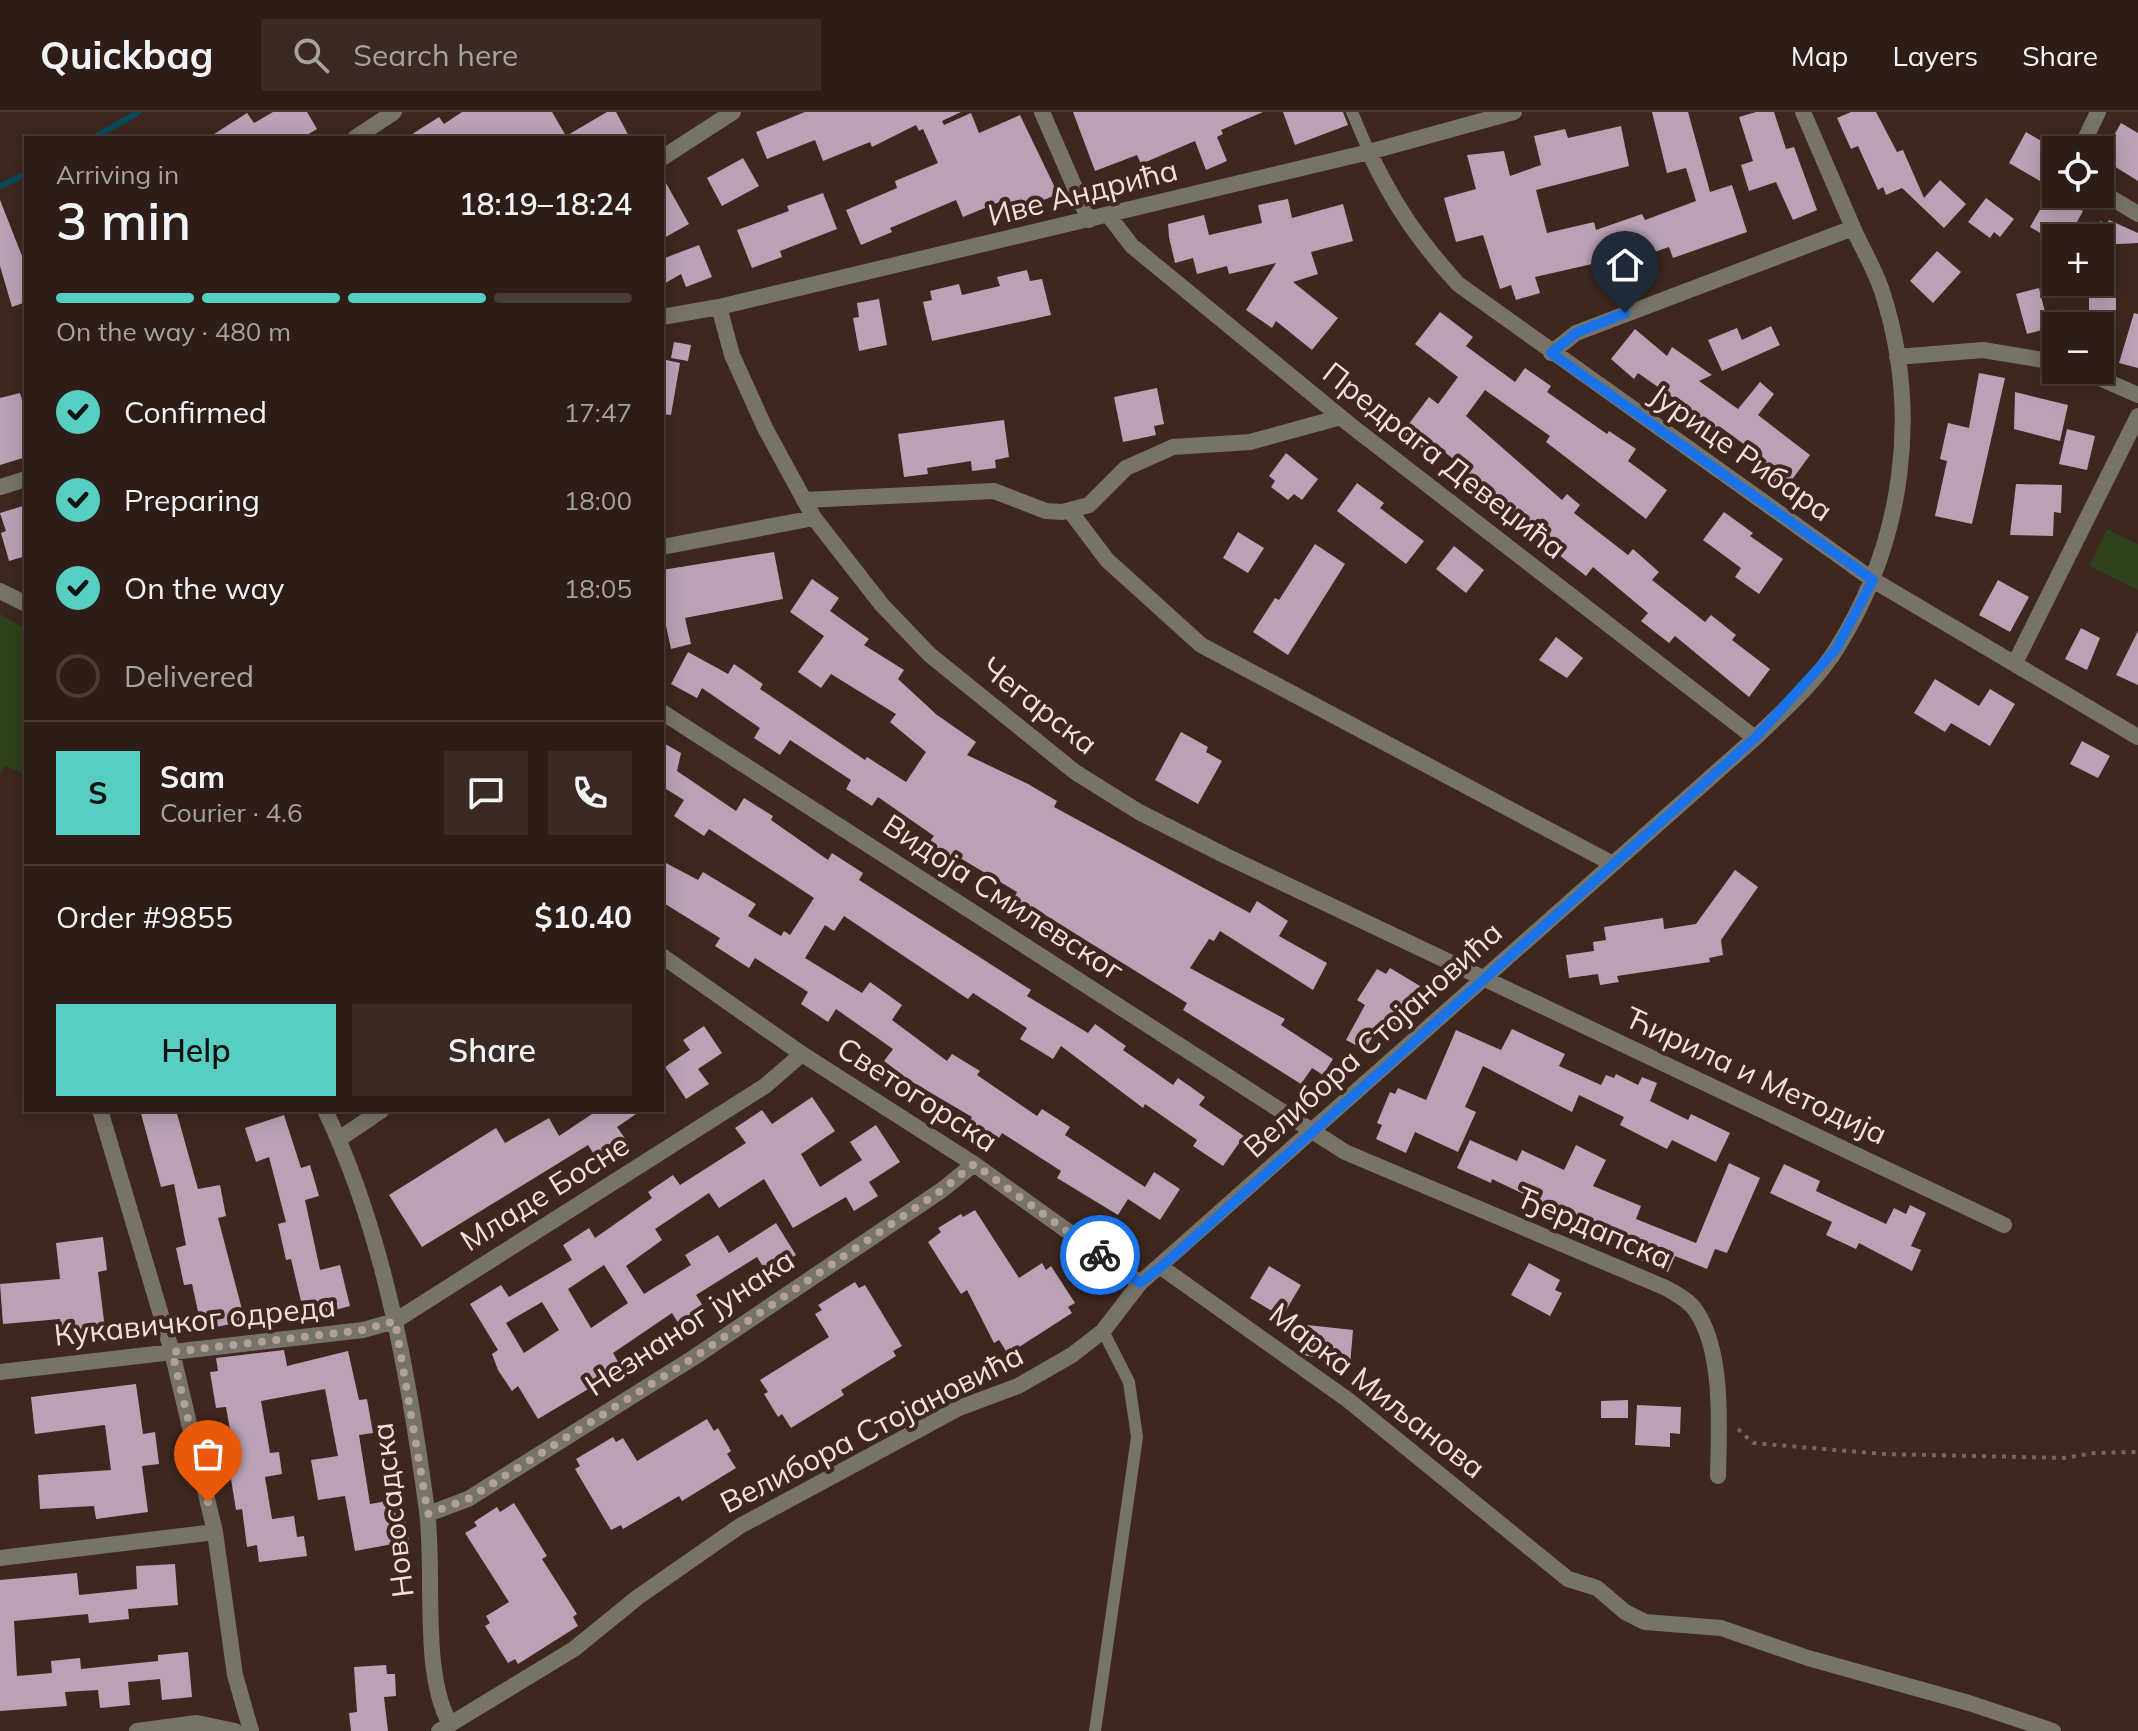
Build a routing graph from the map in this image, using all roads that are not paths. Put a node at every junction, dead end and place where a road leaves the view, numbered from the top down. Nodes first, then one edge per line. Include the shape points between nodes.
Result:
1 (394, 112) edge
2 (733, 112) edge
3 (1042, 112) edge
4 (1352, 112) edge
5 (1514, 112) edge
6 (1803, 112) edge
7 (2098, 112) edge
8 (358, 136) edge
9 (2087, 136) edge
10 (1369, 152) junction
11 (664, 157) edge
12 (2114, 199) edge
13 (2138, 214) edge
14 (1109, 216) junction
15 (1089, 220) junction
16 (1853, 228) junction
17 (719, 307) junction
18 (664, 317) edge
19 (1551, 353) junction
20 (1897, 357) junction
21 (2042, 360) edge
22 (2113, 384) edge
23 (2138, 395) edge
24 (2138, 416) edge
25 (1341, 417) junction
26 (24, 480) edge
27 (0, 487) edge
28 (804, 500) junction
29 (1070, 511) junction
30 (814, 518) junction
31 (664, 547) edge
32 (1873, 580) junction
33 (0, 591) edge
34 (24, 603) edge
35 (2015, 663) junction
36 (664, 713) edge
37 (2138, 737) edge
38 (1755, 738) junction
39 (1613, 864) junction
40 (664, 957) edge
41 (1485, 977) junction
42 (802, 1054) junction
43 (101, 1112) edge
44 (326, 1112) edge
45 (379, 1112) edge
46 (1313, 1131) junction
47 (339, 1139) junction
48 (974, 1164) junction
49 (2004, 1225) dead end
50 (1161, 1267) junction
51 (1140, 1283) junction
52 (395, 1321) junction
53 (1103, 1331) junction
54 (172, 1352) junction
55 (0, 1372) edge
56 (1718, 1476) dead end
57 (428, 1514) junction
58 (215, 1532) junction
59 (0, 1558) edge
60 (446, 1728) edge
61 (137, 1731) edge
62 (235, 1731) edge
63 (251, 1731) edge
64 (1095, 1731) edge
65 (2053, 1731) edge

1 - 8 street
2 - 11 street
3 - 15 street
4 - 10 lane
5 - 10 street, Иве Андрића
6 - 16 street, Велибора Стојановића
7 - 9 street
10 - 14 street, Иве Андрића
10 - 19 street, Јурице Рибара via 1415,236 1458,284
12 - 13 street
14 - 15 street, Иве Андрића
14 - 25 street, Предрага Девеџића via 1132,246
15 - 17 street, Иве Андрића
16 - 19 street via 1576,333
16 - 20 street, Велибора Стојановића via 1881,288
17 - 18 street, Иве Андрића
17 - 28 street, Чегарска via 732,355
19 - 32 street, Јурице Рибара
20 - 21 street via 1983,350
20 - 32 street, Велибора Стојановића via 1903,450 1891,530
22 - 23 street
24 - 35 street
25 - 29 street via 1250,442 1173,447 1126,468 1089,505
25 - 38 street, Предрага Девеџића
26 - 27 street
28 - 29 street via 994,491 1046,511
28 - 30 street, Чегарска
29 - 39 street via 1107,560 1201,645
30 - 31 street
30 - 41 street, Чегарска via 882,605 930,655 1075,772 1226,856
32 - 35 street, Јурице Рибара
32 - 38 street, Велибора Стојановића via 1836,649
33 - 34 street
35 - 37 street, Јурице Рибара
36 - 46 street, Видоја Смилевског
38 - 39 street, Велибора Стојановића
39 - 41 street, Велибора Стојановића
40 - 42 street, Светогорска
41 - 46 street, Велибора Стојановића
41 - 49 street, Ћирила и Методија
42 - 48 street, Светогорска
42 - 52 street, Младе Босне via 765,1086
43 - 54 street
44 - 47 street, Новосадска
45 - 47 street
46 - 50 street, Велибора Стојановића
46 - 56 street, Ђердапска via 1345,1152 1686,1301 1696,1311 1711,1355 1718,1396
47 - 52 street, Новосадска
48 - 51 street, Светогорска
48 - 57 street, Незнаног јунака via 693,1358 468,1499
50 - 51 street, Велибора Стојановића
50 - 65 street, Марка Миљанова via 1348,1400 1568,1579 1597,1588 1625,1612 1645,1622 1721,1628
51 - 53 street, Велибора Стојановића
52 - 54 street, Кукавичког одреда via 363,1330
52 - 57 street, Новосадска
53 - 60 street, Велибора Стојановића via 1018,1386 959,1408 740,1526 574,1649
53 - 64 lane via 1129,1382 1137,1437
54 - 55 street, Кукавичког одреда
54 - 58 street
57 - 60 street, Новосадска via 436,1690
58 - 59 street
58 - 63 street via 235,1675
61 - 62 street via 197,1723

